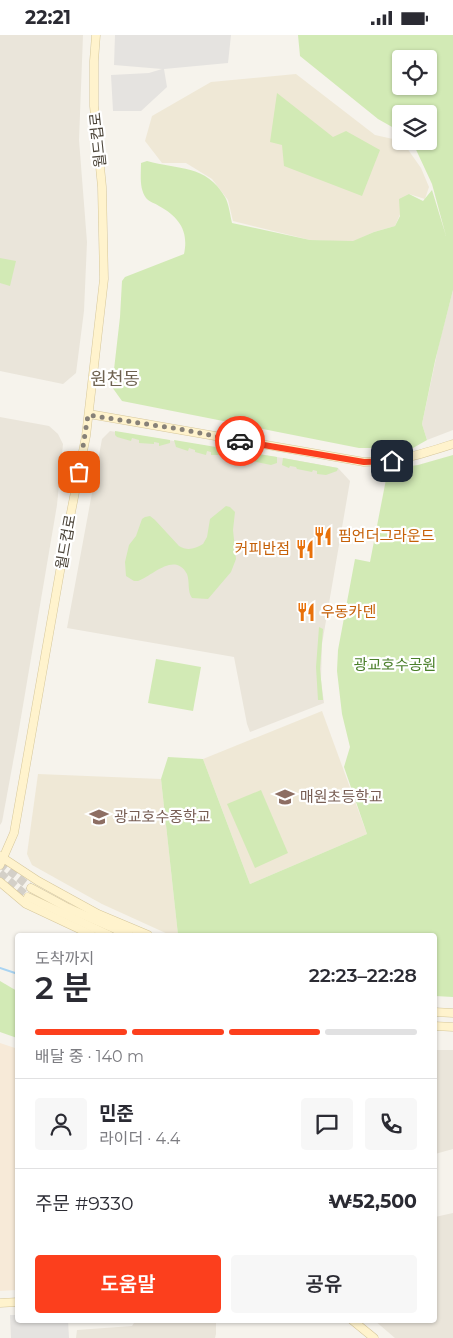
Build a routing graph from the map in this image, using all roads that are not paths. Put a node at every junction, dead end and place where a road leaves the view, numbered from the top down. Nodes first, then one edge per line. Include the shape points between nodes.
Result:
1 (96, 35) edge
2 (88, 415) junction
3 (453, 444) edge
4 (1, 859) edge
5 (0, 882) edge
6 (31, 888) tunnel mouth
7 (28, 897) tunnel mouth
8 (88, 933) edge
9 (105, 933) edge
10 (124, 933) edge
11 (143, 933) edge
12 (437, 1012) edge
13 (453, 1013) edge
14 (437, 1026) edge
15 (452, 1027) edge
16 (15, 1302) edge
17 (0, 1303) edge
18 (356, 1323) edge
19 (374, 1338) edge

1 - 2 street, 월드컵로 via 94,106 102,187 104,279
2 - 3 street via 364,462 392,461
2 - 4 street, 월드컵로 via 14,833
4 - 11 street via 98,914
5 - 8 street via 26,904
6 - 10 street
7 - 9 street
12 - 13 street
14 - 15 street
16 - 17 street
18 - 19 street

